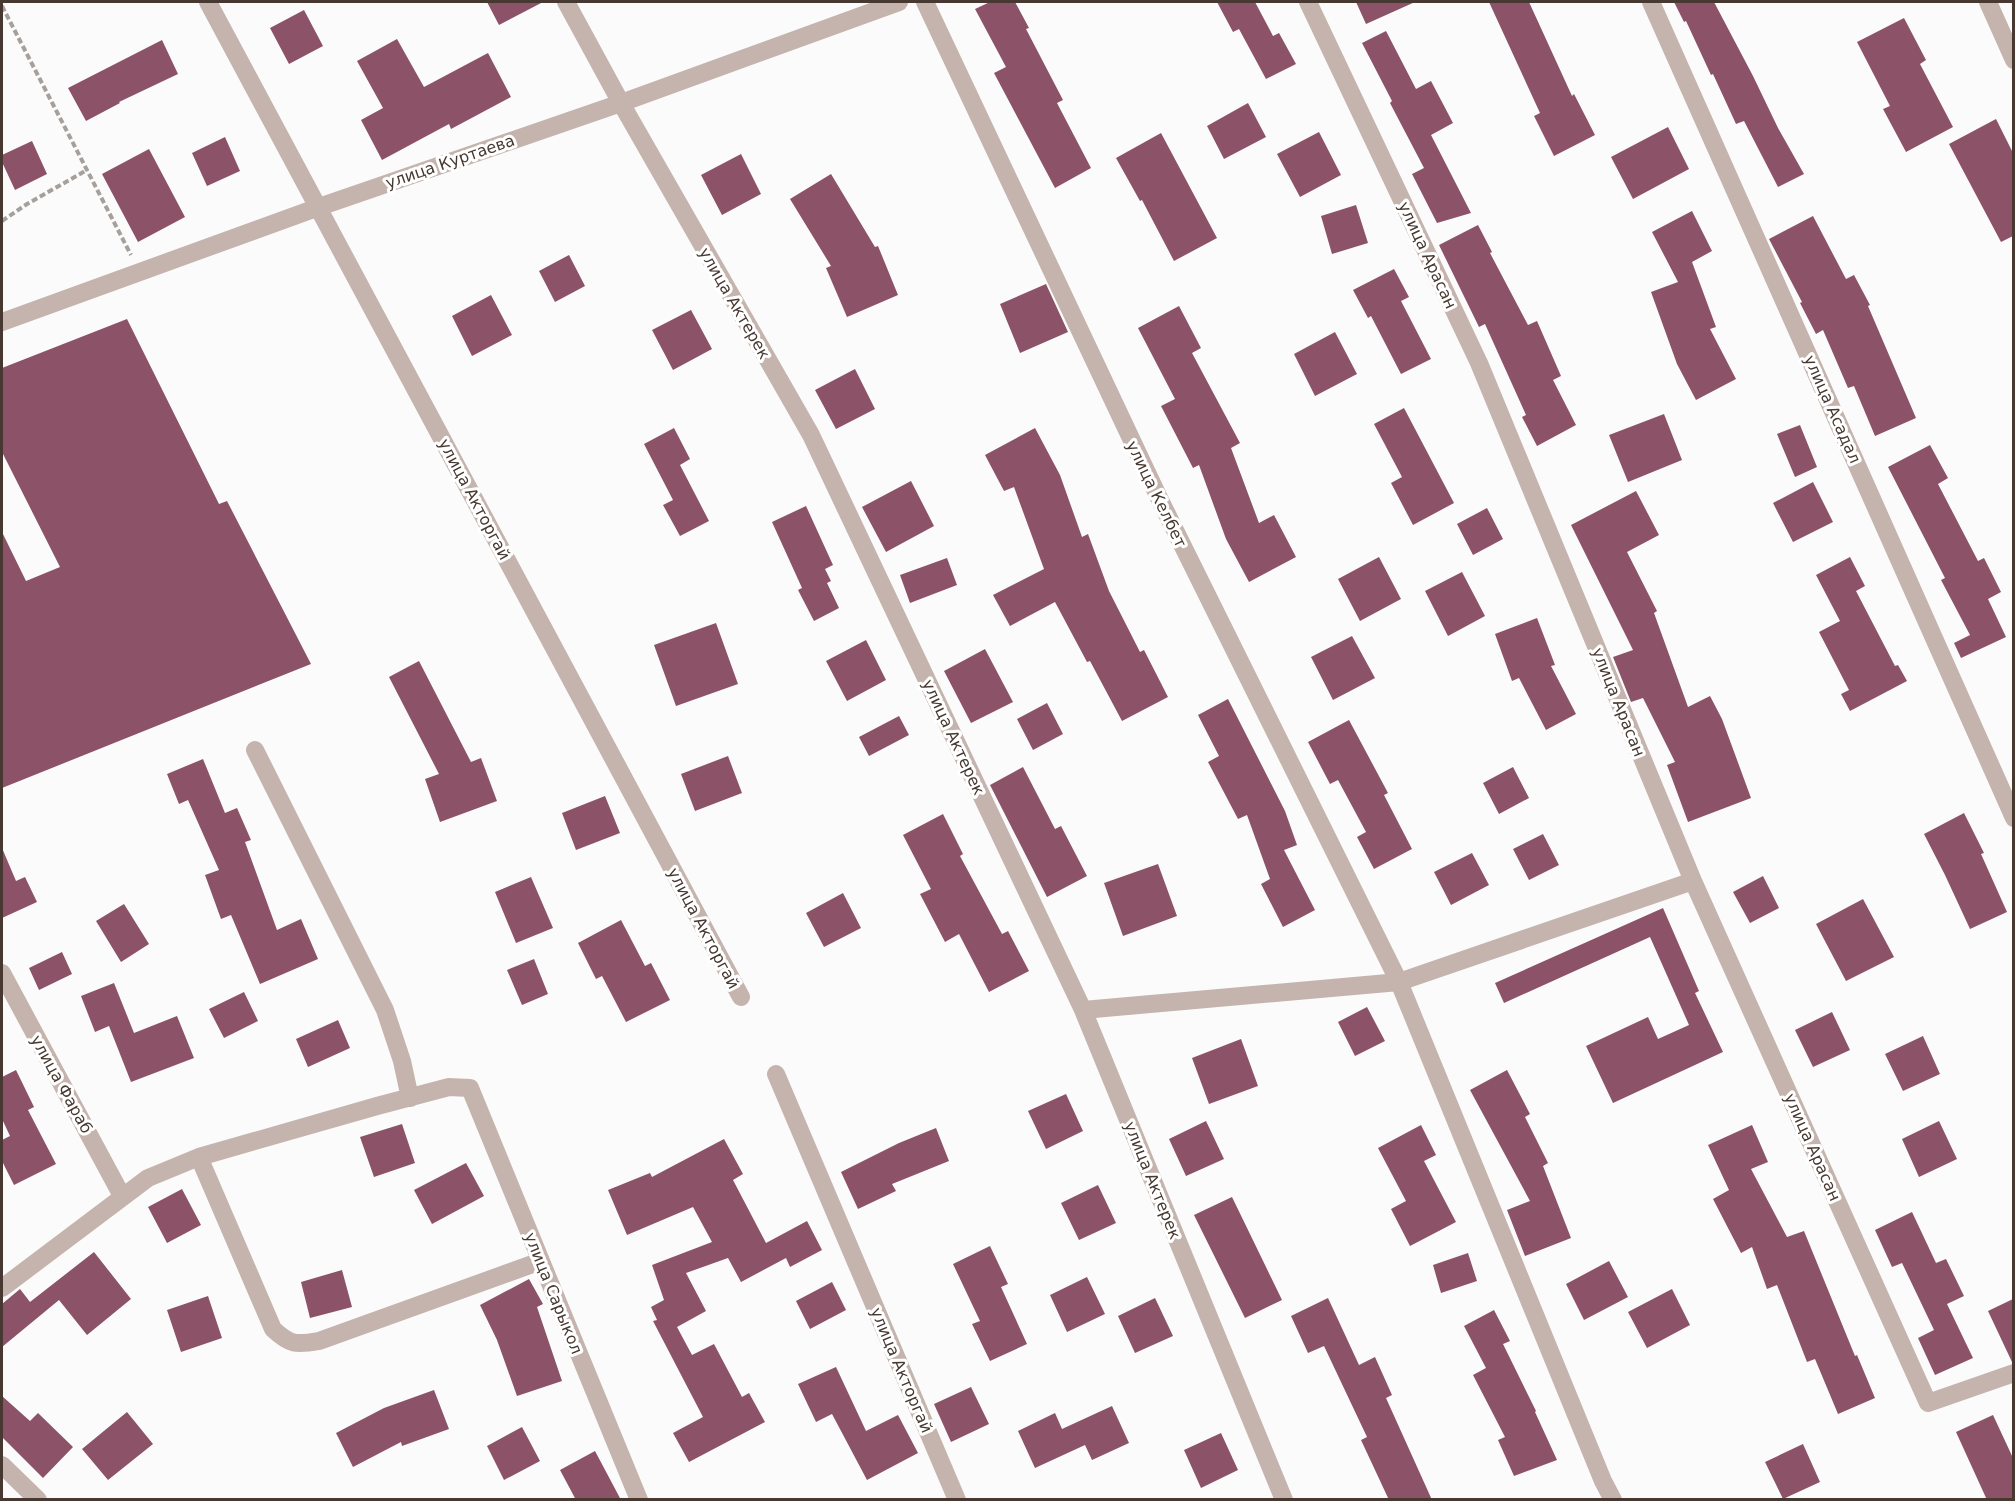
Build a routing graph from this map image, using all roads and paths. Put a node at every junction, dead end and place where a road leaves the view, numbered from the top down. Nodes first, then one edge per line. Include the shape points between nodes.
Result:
1 (208, 2) edge
2 (566, 2) edge
3 (899, 2) edge
4 (925, 2) edge
5 (1308, 2) edge
6 (1651, 2) edge
7 (1988, 2) edge
8 (2, 6) edge
9 (2013, 60) edge
10 (621, 103) junction
11 (87, 170) junction
12 (319, 207) junction
13 (2, 221) edge
14 (140, 272) junction
15 (2, 322) edge
16 (255, 750) dead end
17 (2013, 818) edge
18 (1693, 881) junction
19 (2, 973) edge
20 (1399, 982) junction
21 (741, 997) dead end
22 (1083, 1010) junction
23 (776, 1074) dead end
24 (410, 1098) junction
25 (199, 1157) junction
26 (123, 1196) junction
27 (541, 1261) junction
28 (2, 1288) edge
29 (2013, 1373) edge
30 (2, 1465) edge
31 (38, 1500) edge
32 (639, 1500) edge
33 (957, 1500) edge
34 (1284, 1500) edge
35 (1613, 1500) edge

1 - 12 street, улица Акторгай
2 - 10 street, улица Актерек
3 - 10 street, улица Куртаева
4 - 20 street, улица Келбет via 1160,500
5 - 18 street, улица Арасан via 1479,363
6 - 17 street, улица Асадал
7 - 9 street
8 - 11 path
10 - 12 street, улица Куртаева
10 - 22 street, улица Актерек via 811,435
11 - 13 path
11 - 14 path
12 - 14 street, улица Куртаева
12 - 21 street, улица Акторгай
14 - 15 street, улица Куртаева
16 - 24 street via 385,1010
18 - 20 street
18 - 29 street, улица Арасан via 1928,1403
19 - 26 street, улица Фараб
20 - 22 street
20 - 35 street, улица Келбет
22 - 34 street, улица Актерек
23 - 33 street, улица Акторгай
24 - 25 street
24 - 27 street, улица Сарыкол via 448,1088 470,1088
25 - 26 street via 148,1178
25 - 27 street via 273,1329 286,1341 300,1345 319,1341
26 - 28 street
27 - 32 street, улица Сарыкол
30 - 31 street

